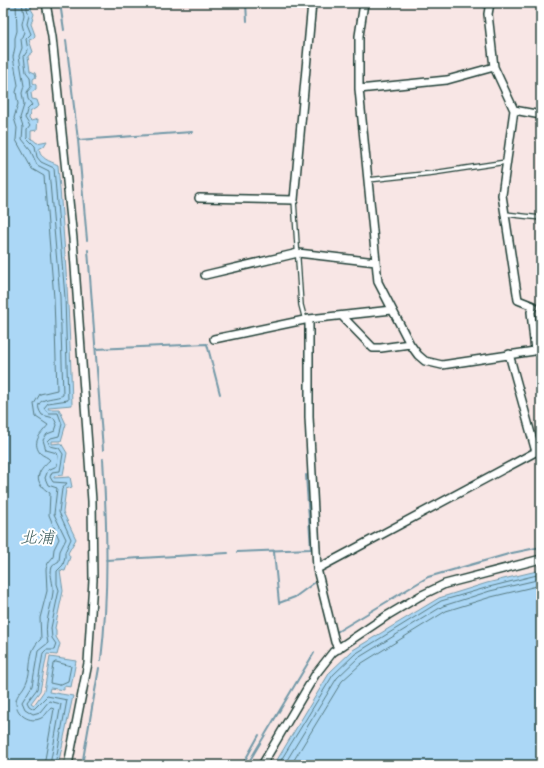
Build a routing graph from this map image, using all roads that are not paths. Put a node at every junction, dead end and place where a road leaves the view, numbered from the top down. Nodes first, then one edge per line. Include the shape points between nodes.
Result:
1 (46, 3) edge
2 (312, 3) edge
3 (364, 3) edge
4 (490, 3) edge
5 (494, 67) junction
6 (359, 90) junction
7 (514, 110) junction
8 (541, 114) edge
9 (507, 162) junction
10 (368, 180) junction
11 (199, 198) dead end
12 (294, 200) junction
13 (505, 214) junction
14 (541, 218) edge
15 (298, 253) junction
16 (376, 262) junction
17 (205, 275) dead end
18 (392, 310) junction
19 (342, 316) junction
20 (307, 320) junction
21 (214, 339) dead end
22 (410, 344) junction
23 (538, 350) edge
24 (509, 354) junction
25 (538, 450) edge
26 (541, 559) edge
27 (317, 569) junction
28 (339, 649) junction
29 (68, 765) edge
30 (262, 765) edge

1 - 29 street via 73,240 92,502 93,580 88,663
2 - 12 street
3 - 6 street via 359,36
4 - 5 street via 488,14
5 - 6 street via 447,80
5 - 7 street
6 - 10 street
7 - 8 street
7 - 9 street
9 - 10 lane
9 - 13 street via 502,195
10 - 16 street
11 - 12 street
12 - 15 lane
13 - 14 lane
13 - 23 street via 518,300 533,306 531,312
15 - 16 street
15 - 17 street
15 - 20 lane via 301,305
16 - 18 street via 378,282
18 - 19 street
18 - 22 street
19 - 20 street
19 - 22 street via 373,348
20 - 21 street
20 - 27 street
22 - 24 street via 425,361 442,365
23 - 24 street
24 - 25 street
25 - 27 street
26 - 28 street via 446,584 388,615
27 - 28 street via 335,642
28 - 30 street via 327,659 315,675

